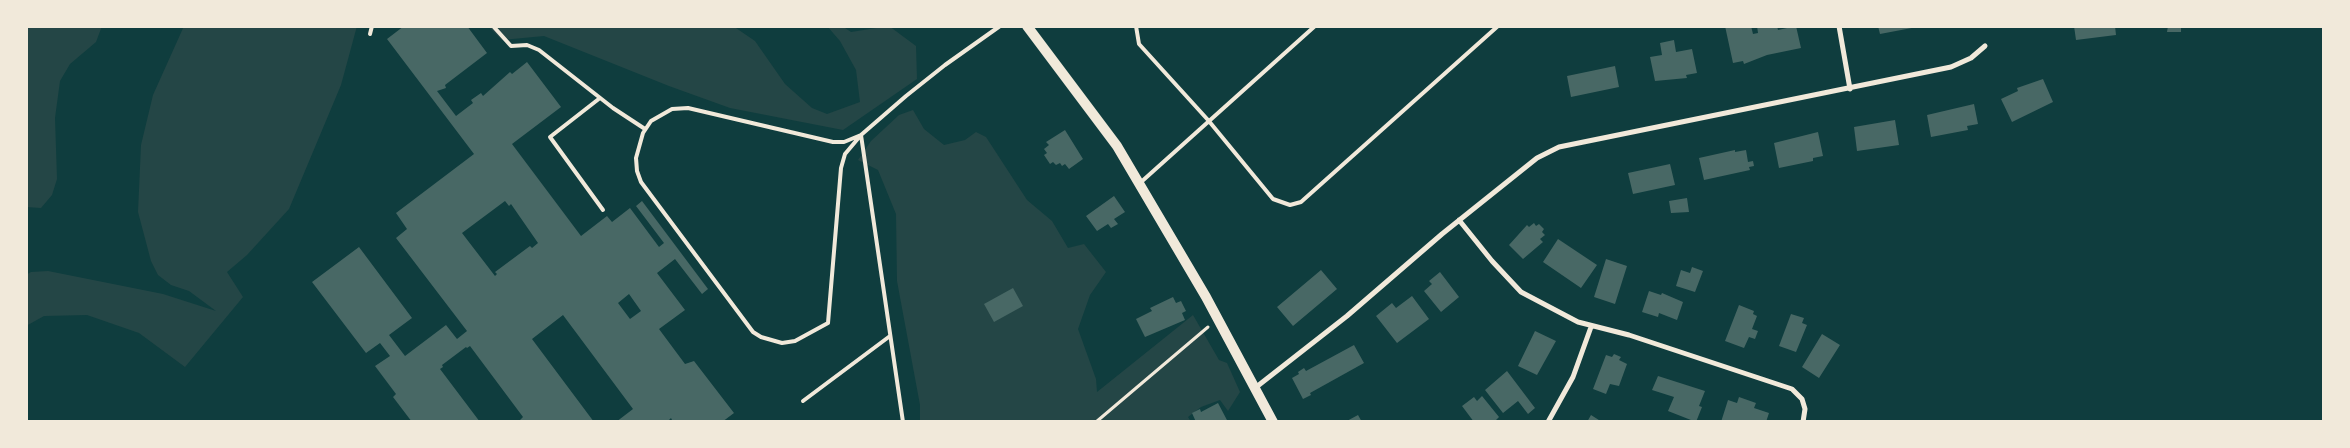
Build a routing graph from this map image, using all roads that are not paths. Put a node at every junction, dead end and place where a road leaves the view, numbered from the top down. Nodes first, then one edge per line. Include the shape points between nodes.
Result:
1 (372, 26) edge
2 (493, 26) edge
3 (1000, 26) edge
4 (1028, 26) edge
5 (1136, 26) edge
6 (1315, 26) edge
7 (1498, 26) edge
8 (1839, 26) edge
9 (370, 34) dead end
10 (1985, 46) dead end
11 (1850, 89) junction
12 (600, 98) junction
13 (1208, 120) junction
14 (645, 129) junction
15 (861, 135) junction
16 (1140, 183) junction
17 (603, 210) dead end
18 (1459, 220) junction
19 (1591, 327) junction
20 (890, 336) junction
21 (1255, 388) junction
22 (803, 401) dead end
23 (902, 422) edge
24 (1273, 422) edge
25 (1548, 422) edge
26 (1803, 422) edge

1 - 9 lane
2 - 12 lane via 511,46 527,45 539,50
3 - 15 lane via 945,65
4 - 16 main road via 1117,146
5 - 13 lane via 1139,44
6 - 13 lane
7 - 13 lane via 1301,202 1290,205 1273,199
8 - 11 street
10 - 11 street via 1971,58 1951,67
11 - 18 street via 1559,147 1537,158
12 - 14 lane
12 - 17 lane via 550,136
13 - 16 lane
14 - 15 lane via 651,121 672,109 688,108 833,142 844,142
14 - 15 lane via 636,158 641,182 753,332 782,343 808,335 828,323 841,168 844,154
15 - 20 lane
16 - 21 main road
18 - 19 street via 1521,292 1558,314
18 - 21 street via 1347,316
19 - 25 street via 1573,377
19 - 26 street via 1629,335 1792,389 1802,399
20 - 22 lane
20 - 23 lane
21 - 24 main road

